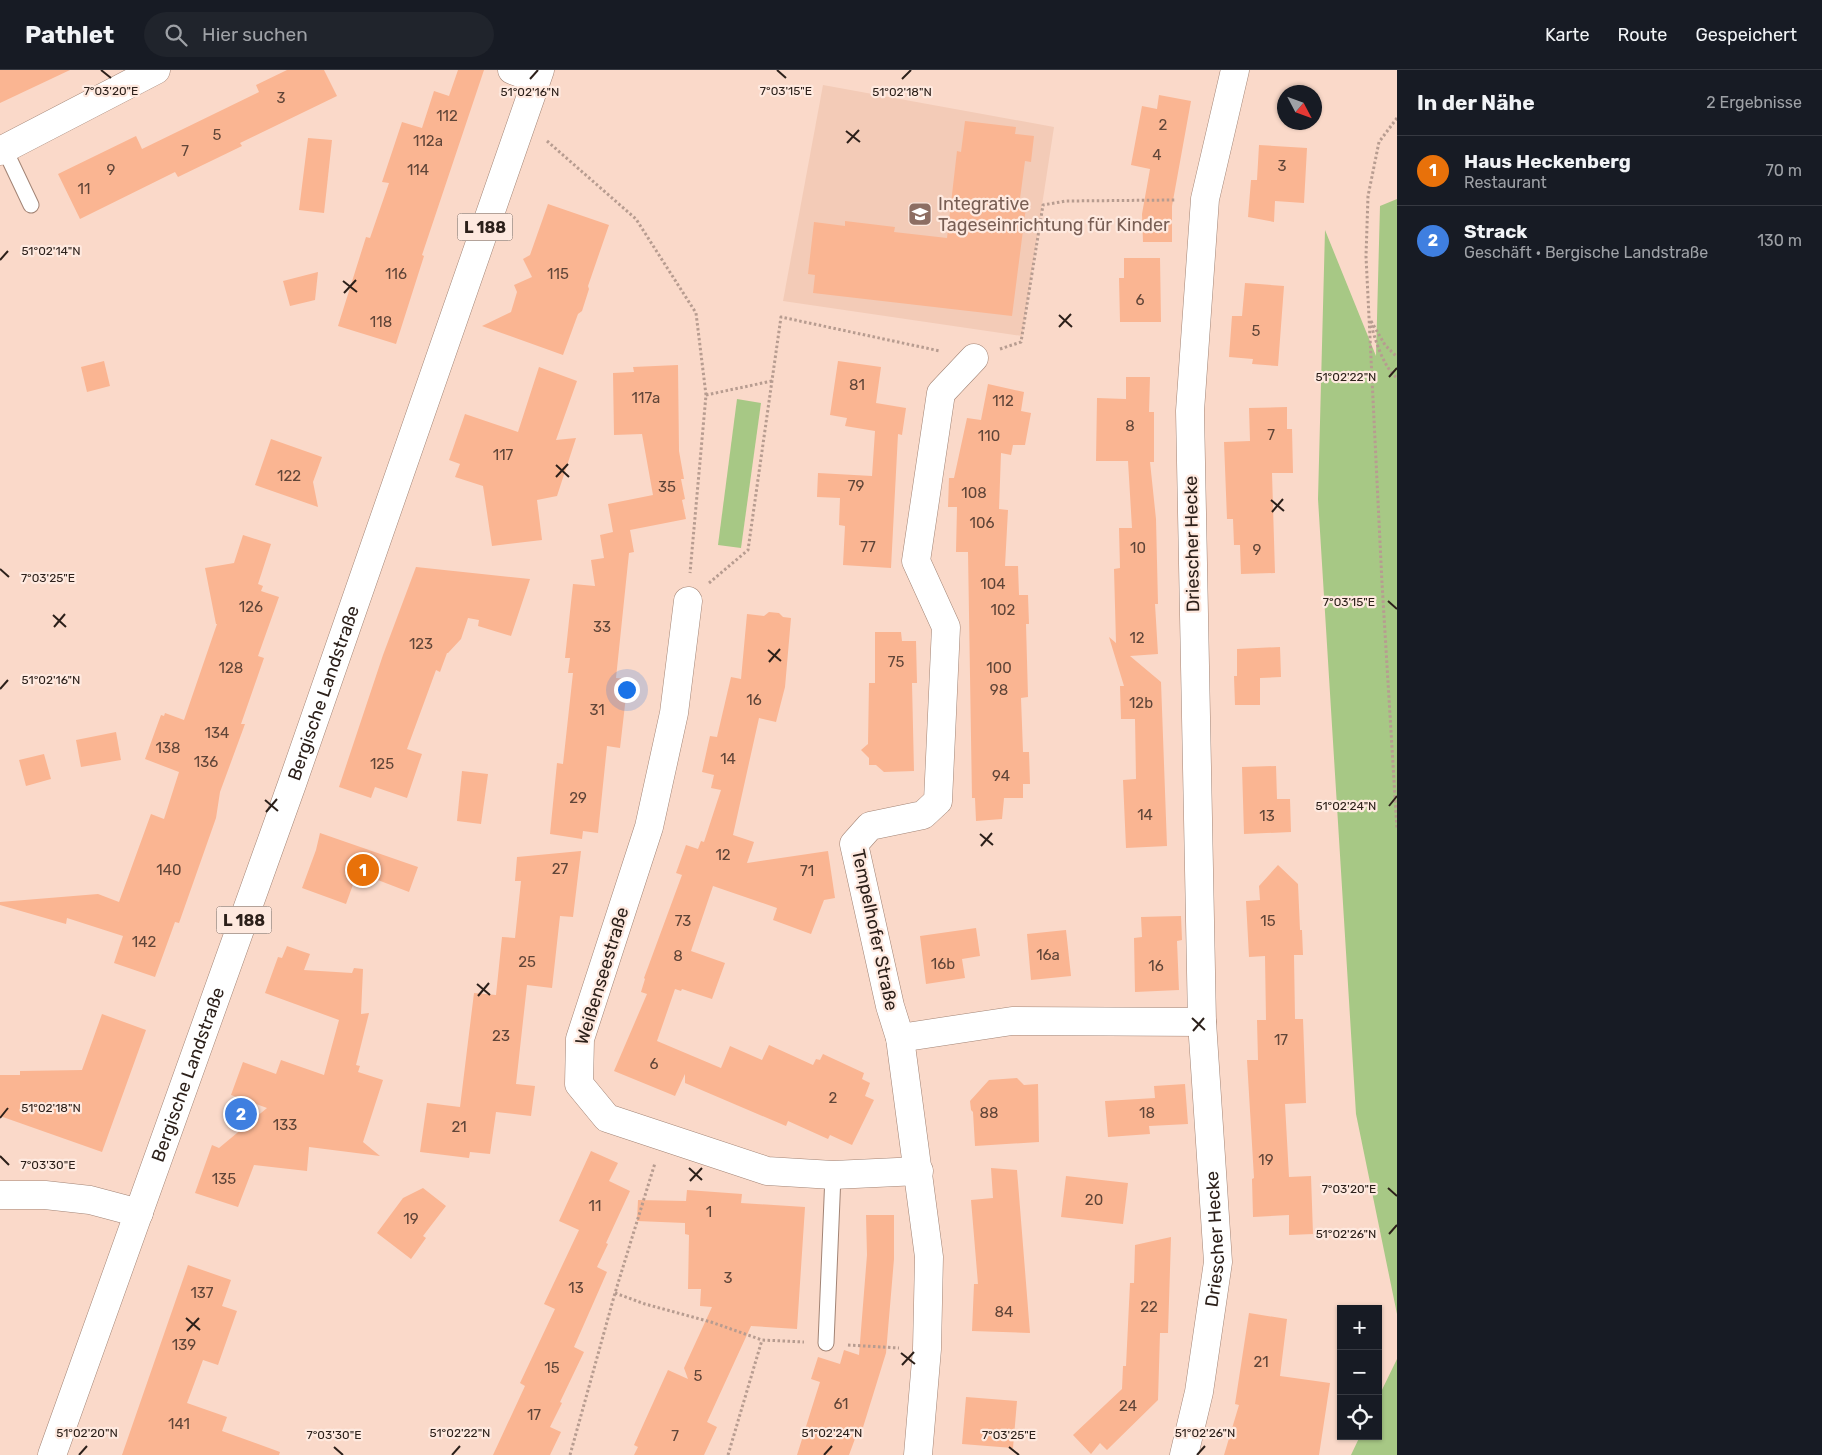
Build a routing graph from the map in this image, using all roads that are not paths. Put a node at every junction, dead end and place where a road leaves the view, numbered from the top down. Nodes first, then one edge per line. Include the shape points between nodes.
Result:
1 (156, 70) edge
2 (1235, 70) edge
3 (529, 73) edge
4 (2, 149) edge
5 (31, 205) dead end
6 (974, 358) road end
7 (688, 601) road end
8 (1202, 1022) junction
9 (900, 1038) junction
10 (918, 1171) junction
11 (833, 1174) junction
12 (0, 1195) edge
13 (139, 1212) junction
14 (826, 1343) road end
15 (52, 1455) edge
16 (918, 1455) edge
17 (1184, 1455) edge

1 - 4 street
2 - 8 street, Driescher Hecke via 1205,199 1190,411
3 - 13 street, Bergische Landstraße / L 188 via 523,120 380,535
4 - 5 lane
6 - 9 street, Tempelhofer Straße via 941,393 916,561 946,627 938,801 923,815 870,826 854,844
7 - 11 street, Weißenseestraße via 674,713 648,827 580,1039 578,1084 607,1118 767,1171
8 - 9 street via 1012,1021
8 - 17 street, Driescher Hecke via 1218,1262 1199,1392
9 - 10 street, Tempelhofer Straße
10 - 11 street, Weißenseestraße
10 - 16 street, Tempelhofer Straße via 929,1257 927,1349
11 - 14 lane
12 - 13 street via 90,1200
13 - 15 street, Bergische Landstraße / L 188

